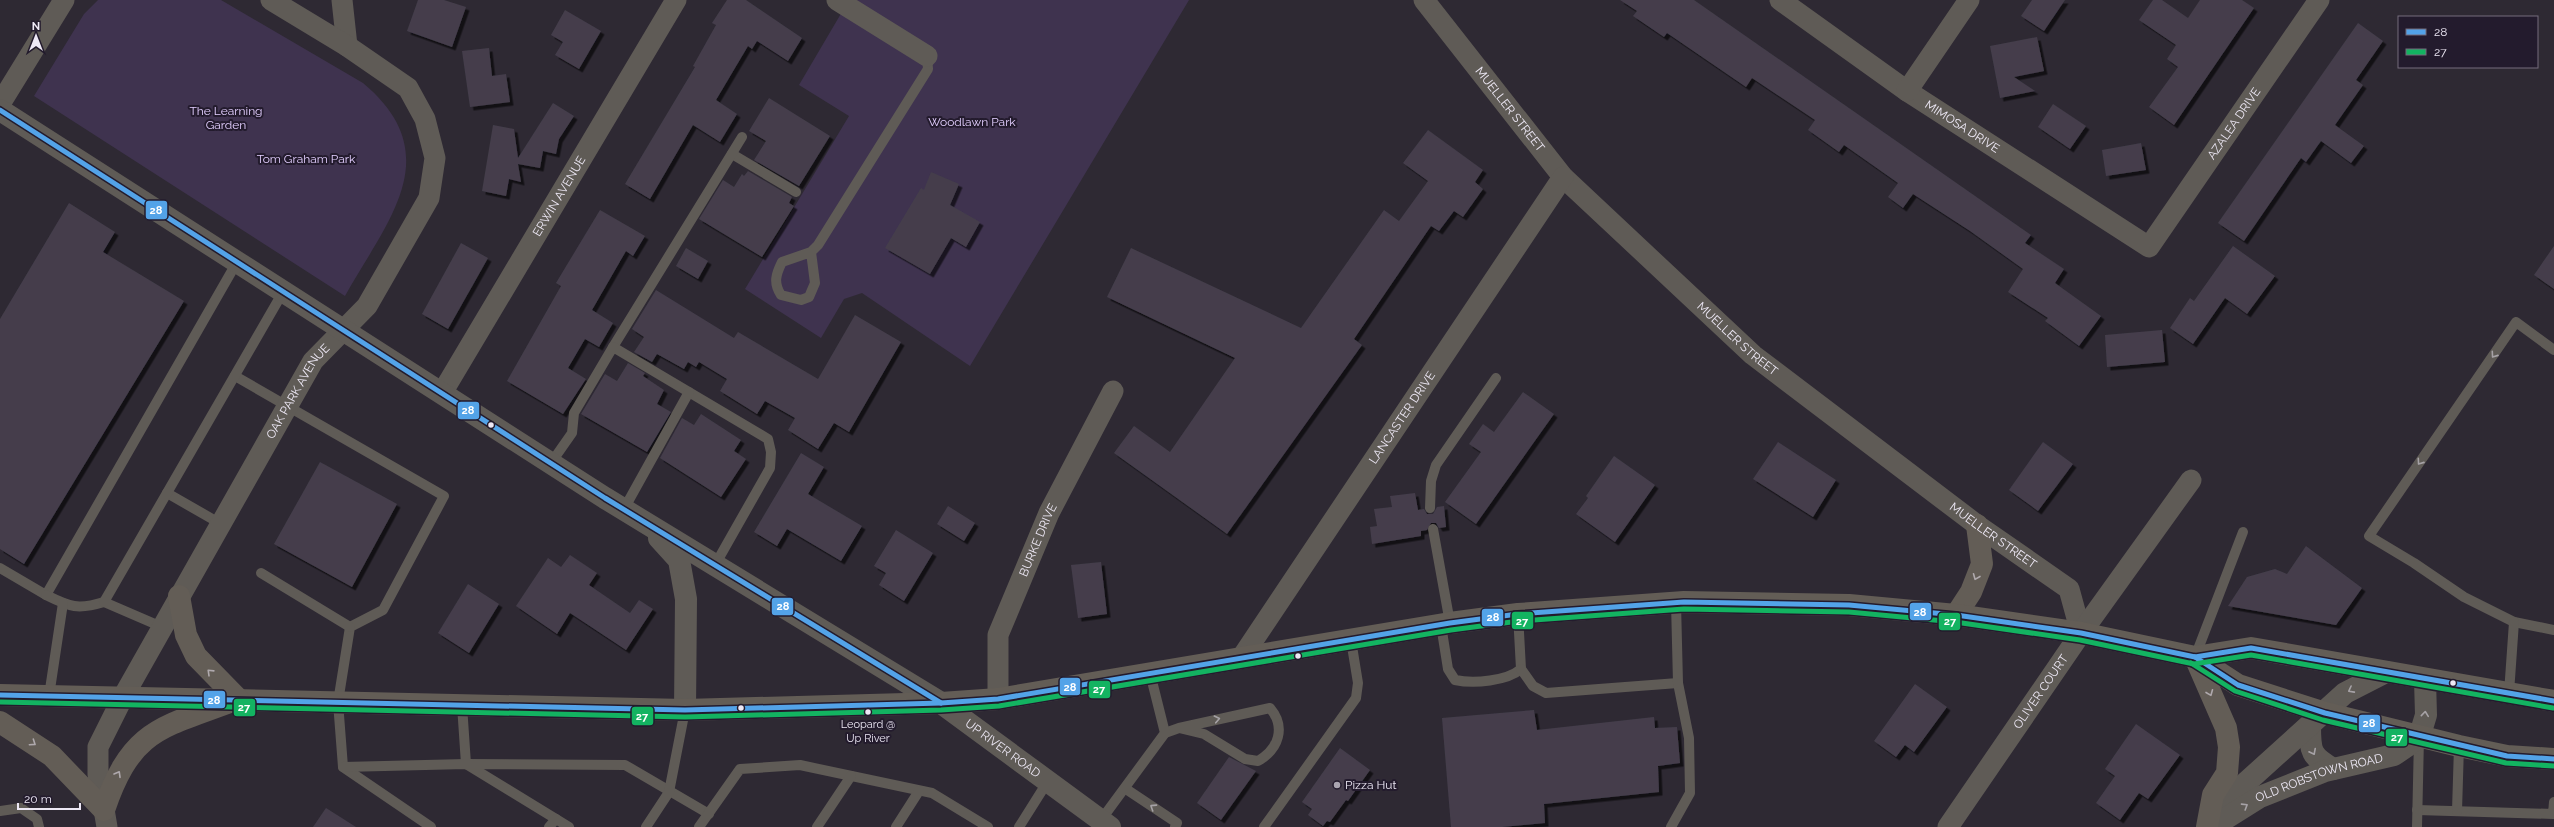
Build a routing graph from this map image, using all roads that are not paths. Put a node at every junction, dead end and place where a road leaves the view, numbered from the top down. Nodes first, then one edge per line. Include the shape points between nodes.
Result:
1 (64, 0) edge
2 (271, 0) edge
3 (342, 0) edge
4 (676, 0) edge
5 (837, 0) edge
6 (1424, 0) edge
7 (1780, 0) edge
8 (1969, 0) edge
9 (2319, 0) edge
10 (347, 46) junction
11 (927, 56) joint
12 (1907, 91) junction
13 (0, 104) edge
14 (0, 110) edge
15 (742, 136) dead end
16 (732, 154) junction
17 (1562, 177) junction
18 (796, 192) dead end
19 (2149, 247) joint
20 (811, 252) junction
21 (237, 262) junction
22 (283, 292) junction
23 (342, 330) junction
24 (613, 348) junction
25 (2554, 350) edge
26 (235, 376) junction
27 (1496, 378) dead end
28 (1113, 391) dead end
29 (689, 392) junction
30 (442, 393) junction
31 (288, 406) junction
32 (551, 463) junction
33 (2191, 480) dead end
34 (167, 493) junction
35 (1430, 508) dead end
36 (624, 509) junction
37 (221, 524) junction
38 (647, 524) junction
39 (1977, 525) junction
40 (1433, 529) dead end
41 (2243, 532) dead end
42 (715, 565) junction
43 (0, 568) edge
44 (261, 574) dead end
45 (46, 595) junction
46 (179, 596) junction
47 (104, 602) junction
48 (63, 603) junction
49 (1676, 603) junction
50 (1518, 614) junction
51 (1956, 615) junction
52 (2514, 622) junction
53 (1445, 624) junction
54 (162, 627) junction
55 (350, 627) junction
56 (2554, 630) edge
57 (2081, 633) junction
58 (1351, 640) junction
59 (1242, 657) junction
60 (2195, 657) junction
61 (1521, 669) junction
62 (2386, 672) junction
63 (1150, 674) junction
64 (2425, 680) junction
65 (1678, 683) junction
66 (2509, 693) junction
67 (0, 695) edge
68 (48, 696) junction
69 (122, 697) junction
70 (238, 700) junction
71 (998, 700) junction
72 (2554, 701) edge
73 (338, 702) junction
74 (941, 703) junction
75 (462, 705) junction
76 (685, 710) junction
77 (2318, 719) junction
78 (0, 722) edge
79 (1179, 728) junction
80 (1166, 733) junction
81 (2419, 738) junction
82 (2459, 746) junction
83 (2554, 759) edge
84 (466, 764) junction
85 (343, 767) junction
86 (2333, 769) junction
87 (851, 776) junction
88 (1048, 781) junction
89 (1126, 789) junction
90 (919, 791) junction
91 (669, 792) junction
92 (2554, 802) edge
93 (2417, 810) junction
94 (0, 811) edge
95 (2457, 811) junction
96 (709, 814) junction
97 (106, 819) edge
98 (556, 819) junction
99 (1106, 824) edge
100 (39, 827) edge
101 (431, 827) edge
102 (549, 827) edge
103 (569, 827) edge
104 (646, 827) edge
105 (699, 827) edge
106 (816, 827) edge
107 (896, 827) edge
108 (988, 827) edge
109 (1019, 827) edge
110 (1175, 827) edge
111 (1264, 827) edge
112 (1671, 827) edge
113 (1948, 827) edge
114 (2208, 827) edge
115 (2212, 827) edge
116 (2417, 827) edge

1 - 13 street
2 - 10 street, OAK PARK AVENUE
3 - 10 street
4 - 30 street, ERWIN AVENUE
5 - 11 street
6 - 17 street, MUELLER STREET
7 - 12 street, MIMOSA DRIVE
8 - 12 street
9 - 19 street, AZALEA DRIVE
10 - 23 street, OAK PARK AVENUE via 408,88 425,119 435,158 428,198 367,306
11 - 20 lane via 928,69 818,245
12 - 19 street, MIMOSA DRIVE
14 - 21 street, UP RIVER ROAD
15 - 16 lane
16 - 18 lane
16 - 24 lane
17 - 39 street, MUELLER STREET via 1752,355
17 - 59 street, LANCASTER DRIVE
20 - 20 lane via 782,262 775,282 781,295 801,300 809,297 815,283
21 - 22 street, UP RIVER ROAD
21 - 45 lane
22 - 23 street, UP RIVER ROAD
22 - 26 lane
23 - 30 street, UP RIVER ROAD
23 - 31 street, OAK PARK AVENUE via 313,361
24 - 29 lane
24 - 32 lane via 574,413 572,433
25 -> 52 lane via 2516,322 2369,536 2464,597
26 - 31 lane
26 - 34 lane
27 - 35 lane via 1436,465 1431,481
28 - 71 street, BURKE DRIVE via 1049,512 998,635
29 - 36 lane
29 - 42 lane via 768,439 771,452 770,468
30 - 32 street, UP RIVER ROAD
31 - 37 street, OAK PARK AVENUE
31 - 55 lane via 444,496 383,610
32 - 36 street, UP RIVER ROAD
33 - 57 street, OLIVER COURT
34 - 37 lane
34 - 47 lane
36 - 38 street, UP RIVER ROAD
37 - 46 street, OAK PARK AVENUE
38 - 42 street, UP RIVER ROAD
38 - 76 street via 678,560 680,566 686,600
39 -> 51 main road via 1982,564 1971,592
39 - 57 street, MUELLER STREET via 2069,589
40 - 53 lane
41 - 60 lane
42 - 74 street, UP RIVER ROAD
43 - 45 lane
44 - 55 lane
45 - 48 lane
46 - 54 street, OAK PARK AVENUE
70 -> 46 main road via 196,656 186,635
47 - 48 lane via 84,608
47 - 54 lane
48 - 68 lane
49 - 50 main road
49 - 51 main road via 1849,605
49 - 65 lane
50 - 53 main road
50 - 61 lane
51 - 57 main road
52 - 56 lane
52 - 66 lane
53 - 58 main road
53 - 61 lane via 1448,669 1455,680 1464,682 1513,676
54 - 69 street, OAK PARK AVENUE
55 - 73 lane
57 - 60 main road
57 - 113 street, OLIVER COURT
58 - 59 main road
58 - 111 lane via 1358,683 1356,698
59 - 63 main road
60 - 62 main road via 2251,648
60 - 77 main road via 2238,685
60 -> 114 main road via 2226,728 2229,747 2227,773 2213,795
61 - 65 lane via 1533,686 1546,693
62 - 64 main road
62 -> 77 street, OLD ROBSTOWN ROAD via 2345,693
63 - 71 main road
63 - 80 lane
64 - 66 main road
81 -> 64 street via 2426,715
65 - 112 lane via 1689,738 1690,793
66 - 72 main road
67 - 68 main road
68 - 69 main road
69 - 70 main road
69 - 97 street, OAK PARK AVENUE via 98,747 98,774
70 - 73 main road
97 -> 70 main road via 114,780 139,744 158,730
71 - 74 main road
73 - 75 main road
73 - 85 lane
74 - 76 main road
74 - 88 street, UP RIVER ROAD
75 - 76 main road
75 - 84 lane
76 - 91 lane
77 - 81 main road
77 -> 86 street via 2310,747 2317,759
77 - 114 street, OLD ROBSTOWN ROAD via 2230,797
78 -> 97 main road via 52,756
79 -> 79 lane via 1270,708 1278,717 1279,736 1267,756 1258,762 1245,759 1204,734
79 - 80 lane
80 - 89 lane
81 - 82 main road
81 - 86 street, OLD ROBSTOWN ROAD via 2394,755
81 - 93 lane
82 - 83 main road via 2507,756
82 - 95 lane
84 - 85 lane
84 - 91 lane via 625,764
84 - 98 lane
85 - 101 lane
115 -> 86 street, OLD ROBSTOWN ROAD via 2260,797
87 - 90 lane
87 - 96 lane via 800,765 740,769
87 - 106 lane
88 - 99 street, UP RIVER ROAD
88 - 109 lane
89 - 99 lane
110 -> 89 lane via 1177,823
90 - 107 lane
90 - 108 lane via 932,793
91 - 96 lane
91 - 104 lane
92 - 95 lane via 2553,814
93 - 95 lane
93 - 116 lane
94 - 100 lane via 21,808 37,819
96 - 105 lane
98 - 102 lane
98 - 103 lane

